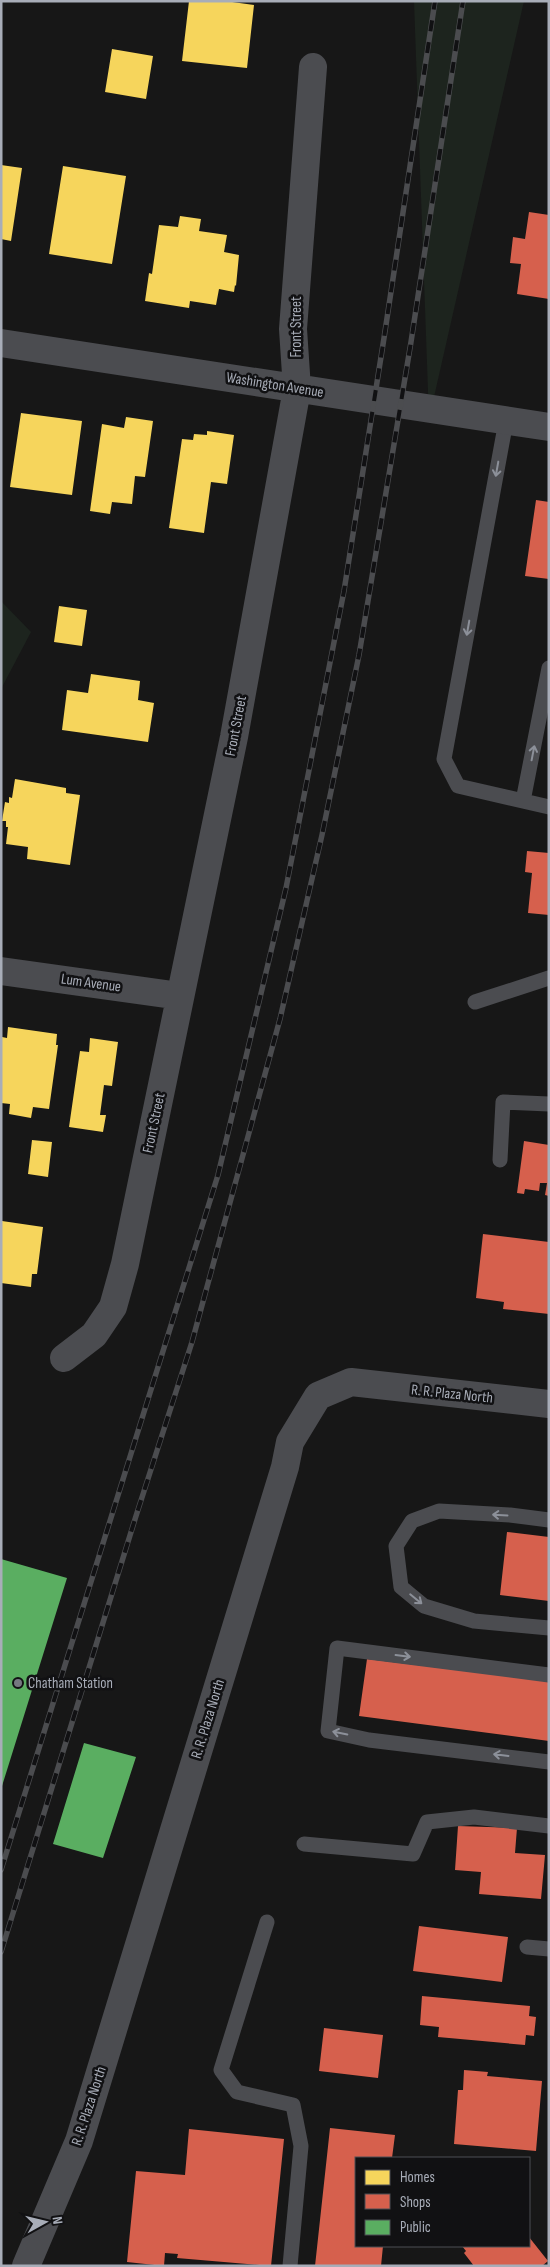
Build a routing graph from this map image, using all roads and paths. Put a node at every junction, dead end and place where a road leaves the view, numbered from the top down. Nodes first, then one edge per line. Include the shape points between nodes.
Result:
1 (313, 68) dead end
2 (1, 343) edge
3 (297, 389) junction
4 (506, 421) junction
5 (549, 427) edge
6 (549, 668) edge
7 (524, 801) junction
8 (549, 807) edge
9 (1, 971) edge
10 (549, 978) edge
11 (180, 996) junction
12 (475, 1002) dead end
13 (549, 1104) edge
14 (500, 1160) dead end
15 (64, 1358) dead end
16 (549, 1404) edge
17 (549, 1520) edge
18 (549, 1628) edge
19 (549, 1675) edge
20 (549, 1762) edge
21 (549, 1826) edge
22 (304, 1844) dead end
23 (267, 1922) dead end
24 (527, 1947) dead end
25 (549, 1949) edge
26 (26, 2266) edge
27 (290, 2266) edge

1 - 3 street, Front Street via 293,329
2 - 3 street, Washington Avenue
3 - 4 street, Washington Avenue
3 - 11 street, Front Street via 234,737
4 - 5 street, Washington Avenue
4 -> 7 lane via 444,759 458,786
7 -> 6 lane
7 - 8 lane
9 - 11 street, Lum Avenue
10 - 12 lane
11 - 15 street, Front Street via 125,1264 113,1307 94,1335
13 - 14 lane via 503,1102
16 - 26 street, R. R. Plaza North via 352,1382 318,1396 290,1442 79,2141
17 -> 18 lane via 439,1512 412,1521 396,1546 401,1587 424,1606 474,1621
20 -> 19 lane via 369,1740 328,1731 337,1648
21 - 22 lane via 474,1817 427,1822 413,1854
23 - 27 lane via 221,2070 237,2092 293,2105 301,2146
24 - 25 lane

